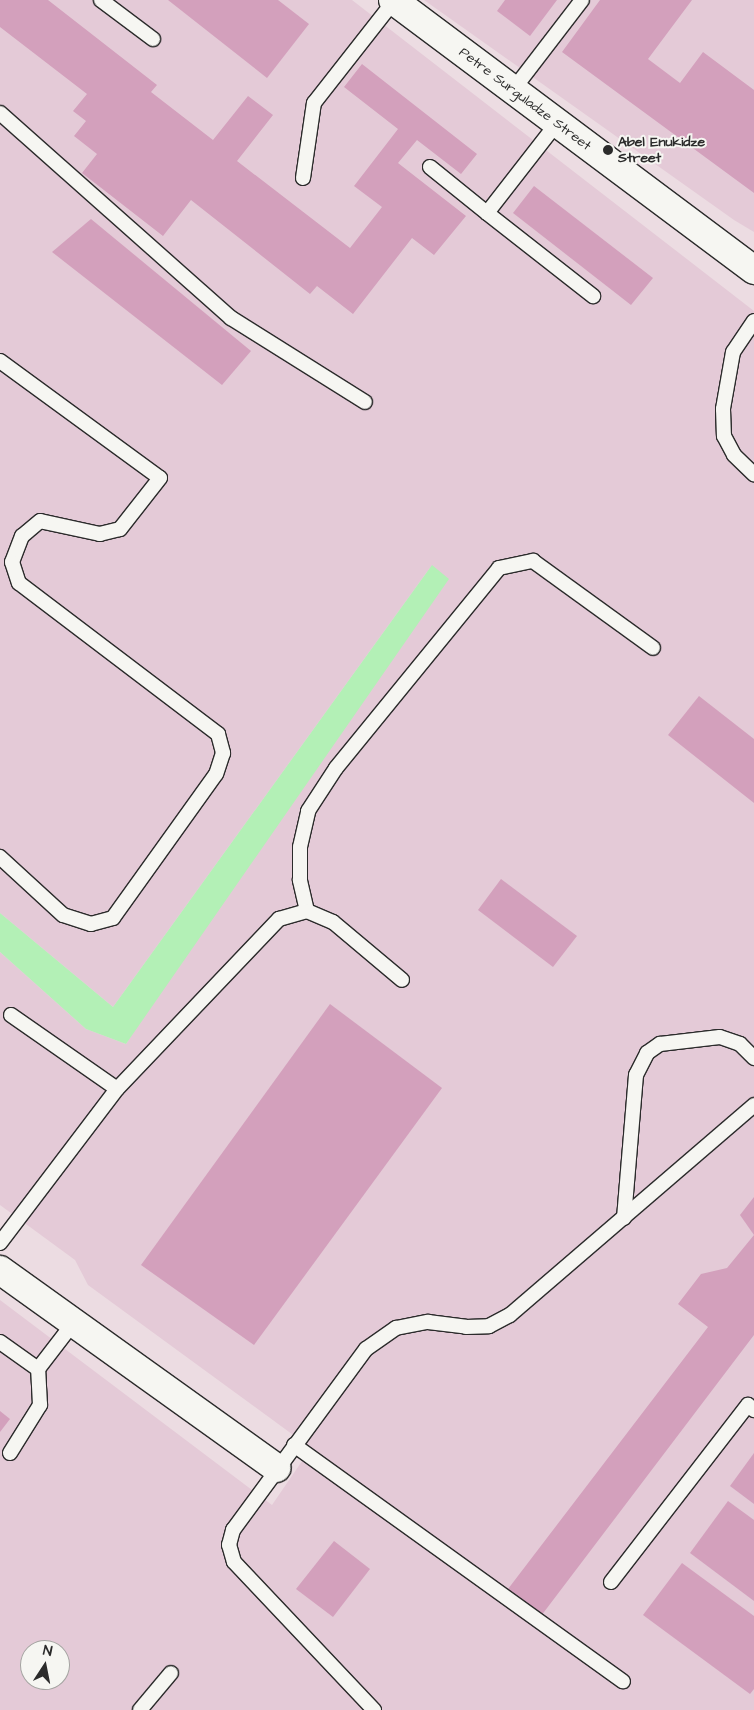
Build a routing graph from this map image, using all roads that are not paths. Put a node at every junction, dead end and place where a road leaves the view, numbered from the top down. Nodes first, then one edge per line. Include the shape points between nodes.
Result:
1 (101, 0) edge
2 (393, 0) edge
3 (582, 0) edge
4 (153, 39) dead end
5 (513, 90) junction
6 (0, 113) edge
7 (557, 123) junction
8 (430, 167) dead end
9 (303, 178) dead end
10 (487, 212) junction
11 (754, 270) edge
12 (593, 296) dead end
13 (754, 321) edge
14 (0, 362) edge
15 (365, 402) dead end
16 (754, 474) edge
17 (653, 648) dead end
18 (0, 858) edge
19 (307, 911) junction
20 (402, 980) dead end
21 (11, 1015) dead end
22 (754, 1058) edge
23 (117, 1089) junction
24 (754, 1104) edge
25 (624, 1218) junction
26 (0, 1243) edge
27 (0, 1270) edge
28 (74, 1322) junction
29 (0, 1342) edge
30 (38, 1369) junction
31 (754, 1410) edge
32 (294, 1445) junction
33 (10, 1453) dead end
34 (277, 1468) junction
35 (611, 1582) dead end
36 (171, 1673) dead end
37 (623, 1681) dead end
38 (140, 1710) edge
39 (374, 1710) edge

1 - 4 lane
2 - 5 street, Petre Surguladze Street
2 - 9 lane via 314,103
3 - 5 lane
5 - 7 street, Petre Surguladze Street
6 - 15 lane via 231,318
7 - 10 lane
7 - 11 street, Petre Surguladze Street
8 - 10 lane
10 - 12 lane
13 - 16 lane via 733,352 723,408 724,436 734,455
14 - 18 lane via 160,478 120,529 100,534 40,522 22,536 12,562 19,583 218,734 223,753 216,774 113,918 91,924 63,915
17 - 19 lane via 533,561 499,568 336,768 308,811 300,847 300,880
19 - 20 lane via 333,922
19 - 23 lane via 279,919
21 - 23 lane
22 - 25 lane via 740,1044 720,1037 660,1044 647,1053 636,1075
23 - 26 lane
24 - 25 lane
25 - 32 lane via 510,1315 489,1326 428,1322 396,1328 380,1338 366,1350
27 - 28 street
28 - 30 lane
28 - 34 street
29 - 30 lane
30 - 33 lane via 40,1405
31 - 35 lane via 748,1405
32 - 34 lane
32 - 37 lane
34 - 39 lane via 233,1530 229,1545 234,1562
36 - 38 lane

